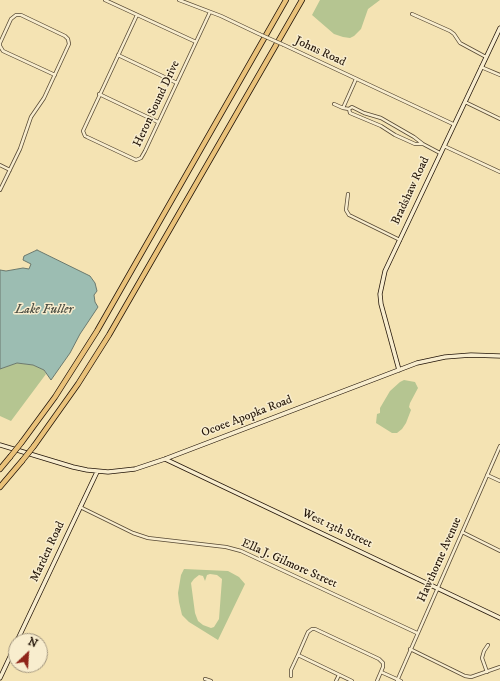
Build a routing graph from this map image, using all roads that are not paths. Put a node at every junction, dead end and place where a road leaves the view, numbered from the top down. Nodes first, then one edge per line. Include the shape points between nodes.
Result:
1 (105, 0) edge
2 (179, 0) edge
3 (286, 0) edge
4 (302, 0) edge
5 (210, 12) junction
6 (412, 14) dead end
7 (137, 15) junction
8 (500, 28) edge
9 (196, 42) junction
10 (0, 46) edge
11 (118, 55) junction
12 (486, 57) junction
13 (481, 67) junction
14 (55, 75) junction
15 (500, 75) edge
16 (356, 79) junction
17 (177, 83) junction
18 (100, 94) junction
19 (464, 102) junction
20 (334, 104) dead end
21 (343, 108) junction
22 (349, 109) junction
23 (500, 120) edge
24 (158, 122) junction
25 (454, 124) junction
26 (423, 144) junction
27 (443, 146) junction
28 (440, 153) junction
29 (0, 165) edge
30 (10, 170) junction
31 (500, 172) edge
32 (0, 190) edge
33 (348, 194) dead end
34 (400, 240) junction
35 (500, 356) edge
36 (399, 370) junction
37 (0, 445) edge
38 (500, 446) edge
39 (165, 459) junction
40 (0, 469) edge
41 (97, 472) junction
42 (487, 475) junction
43 (500, 481) edge
44 (0, 488) edge
45 (80, 507) junction
46 (462, 532) junction
47 (500, 551) edge
48 (438, 588) junction
49 (500, 618) edge
50 (22, 633) edge
51 (417, 634) junction
52 (488, 645) dead end
53 (410, 649) junction
54 (298, 655) junction
55 (8, 659) edge
56 (500, 667) edge
57 (1, 672) edge
58 (381, 672) junction
59 (487, 672) junction
60 (339, 675) junction
61 (291, 676) dead end
62 (0, 678) edge
63 (205, 679) dead end
64 (398, 680) edge
65 (210, 681) edge
66 (336, 681) edge
67 (352, 681) edge
68 (377, 681) edge

1 - 7 street
2 - 5 street, Johns Road
3 - 40 highway, bridge via 101,325 55,397
4 - 44 highway, bridge via 109,335 34,446
5 - 9 street, Heron Sound Drive
5 - 16 street, Johns Road, bridge
6 - 12 street via 450,31 460,43
7 - 9 street
7 - 11 street, Heron Sound Drive
8 - 12 street, Bradshaw Road
9 - 17 street, Heron Sound Drive
10 - 14 street via 4,51
10 - 14 street via 11,19 21,15 65,36 69,44
11 - 17 street
11 - 18 street, Heron Sound Drive
12 - 13 street, Bradshaw Road
13 - 15 street
13 - 19 street, Bradshaw Road
14 - 30 street via 31,117
16 - 21 street
16 - 25 street, Johns Road
17 - 24 street, Heron Sound Drive
18 - 24 street
18 - 24 street, Heron Sound Drive via 84,127 84,134 126,156 136,160 141,158
19 - 23 street
19 - 25 street, Bradshaw Road
20 - 21 street
21 - 22 street
22 - 26 street via 352,107 381,118
22 - 26 street via 350,113 382,126 395,135 415,144
25 - 27 street, Bradshaw Road
26 - 28 street
27 - 28 street, Bradshaw Road
27 - 31 street
28 - 34 street, Bradshaw Road
29 - 30 street
30 - 32 street
33 - 34 street via 346,210 349,215
34 - 36 street, Bradshaw Road via 385,271 380,294
35 - 36 street, Ocoee Apopka Road via 446,357
36 - 39 street, Ocoee Apopka Road
37 - 41 street, Ocoee Apopka Road via 74,468
38 - 42 street, Hawthorne Avenue
39 - 41 street, Ocoee Apopka Road via 135,469
39 - 48 street, West 13th Street
41 - 45 street, Marden Road
42 - 43 street
42 - 46 street, Hawthorne Avenue
45 - 50 street, Marden Road
45 - 51 street, Ella J. Gilmore Street via 148,538 241,551
46 - 47 street
46 - 48 street, Hawthorne Avenue
48 - 49 street, West 13th Street
48 - 51 street, Hawthorne Avenue
51 - 53 street, Hawthorne Avenue
52 - 59 street via 482,658
53 - 59 street via 465,676 471,677
53 - 64 street, Hawthorne Avenue
54 - 58 street via 308,632 315,629 379,659 383,663
54 - 60 street
54 - 61 street
55 - 57 street
56 - 59 street
57 - 62 street
58 - 64 street
58 - 68 street
60 - 66 street
60 - 67 street
63 - 65 street

